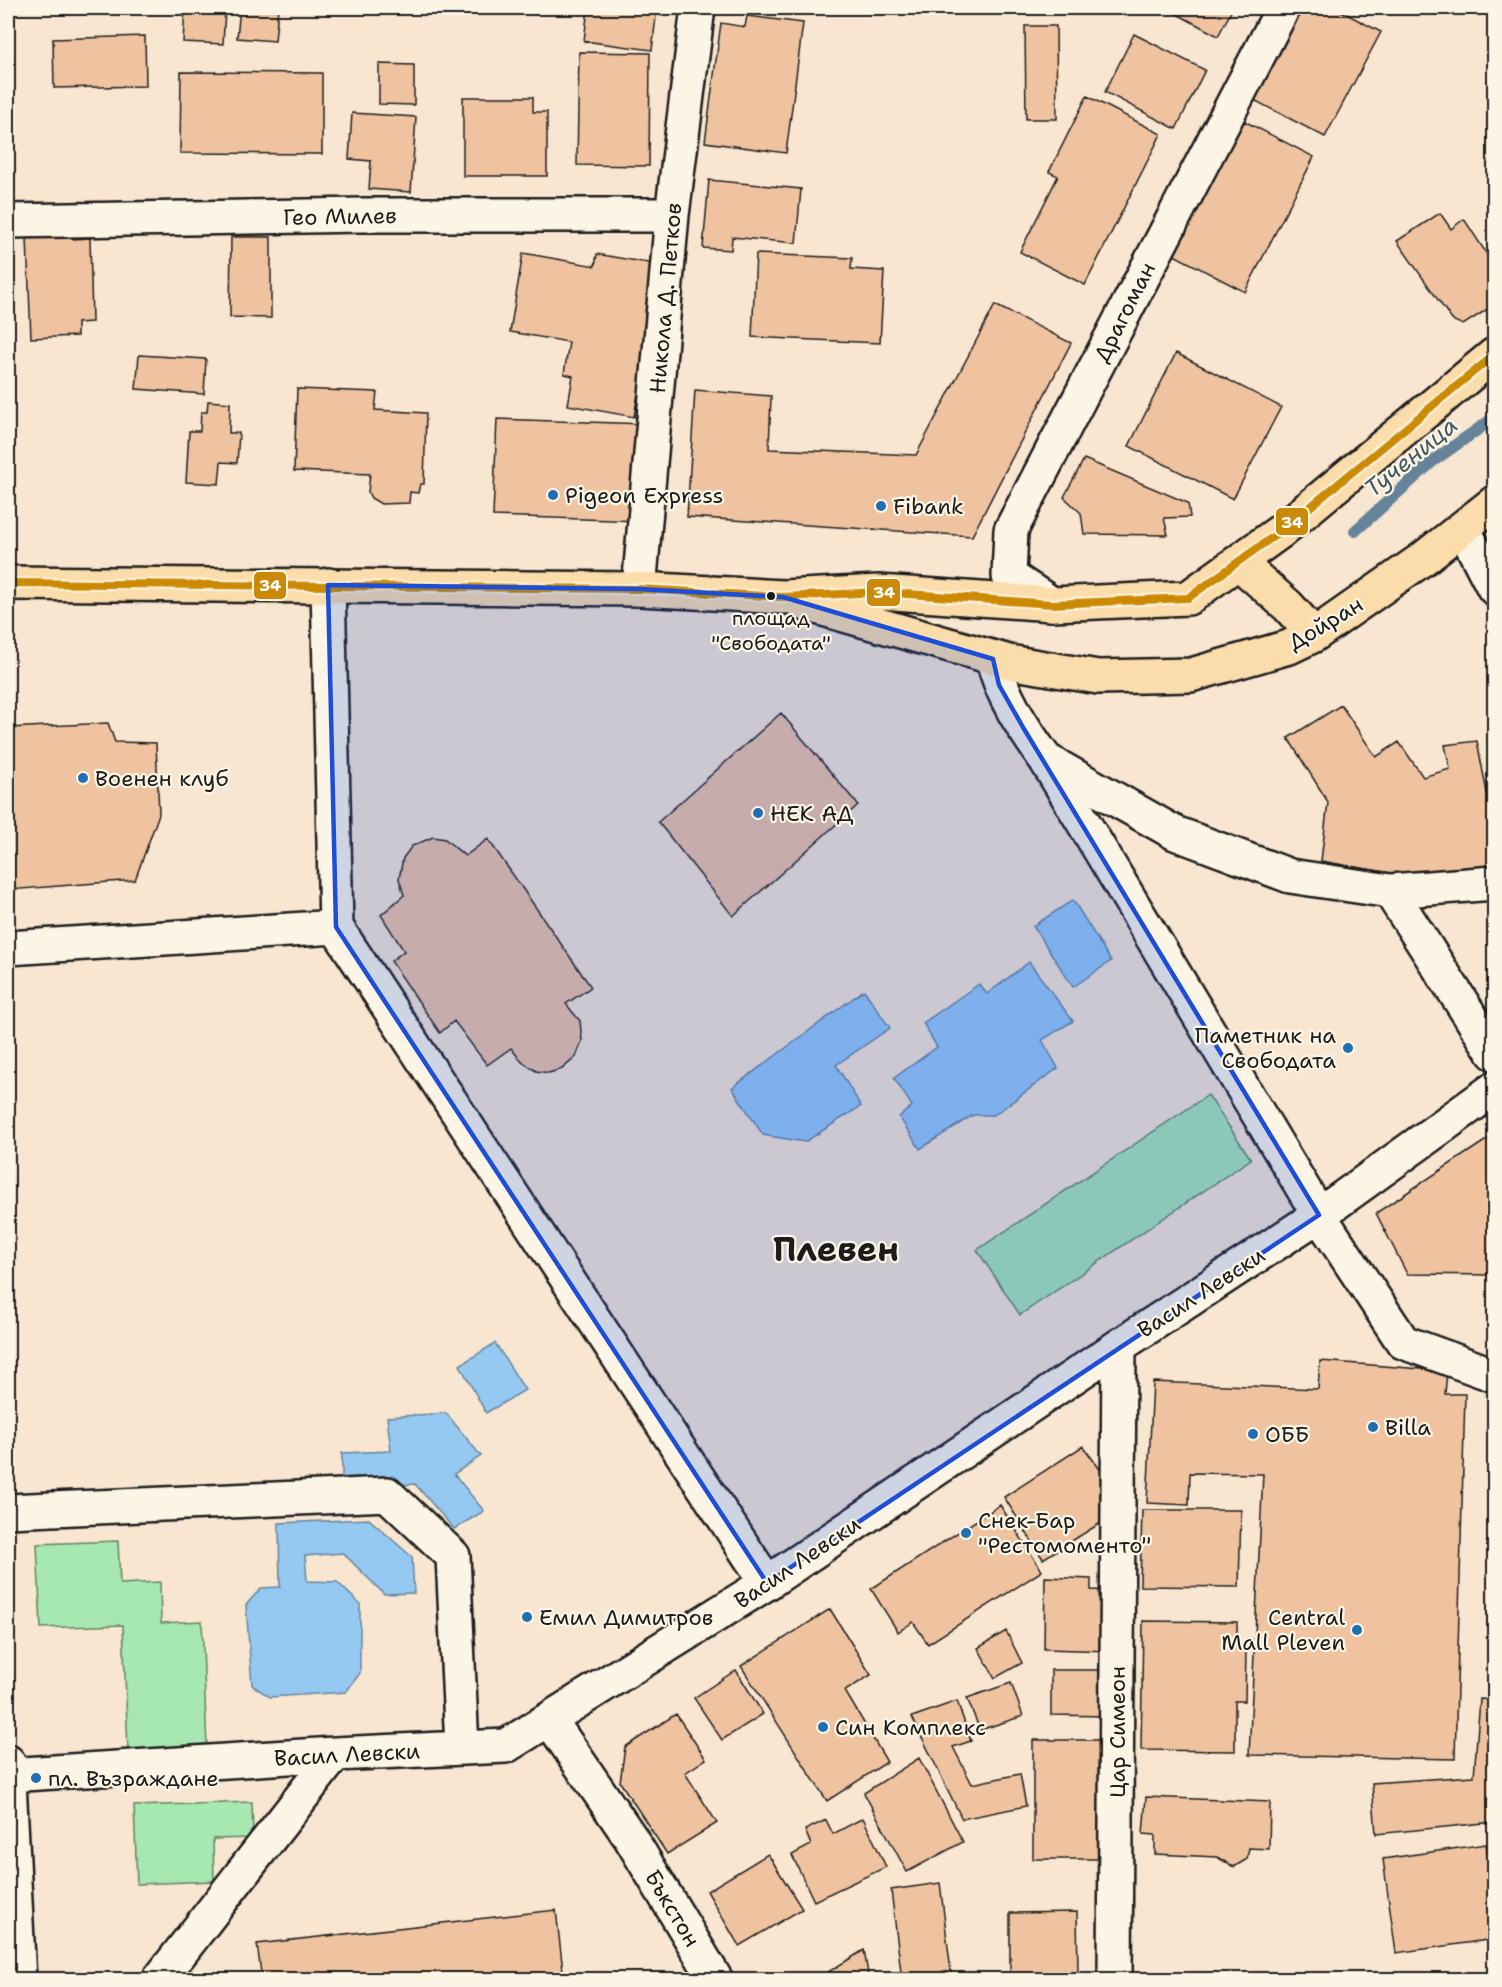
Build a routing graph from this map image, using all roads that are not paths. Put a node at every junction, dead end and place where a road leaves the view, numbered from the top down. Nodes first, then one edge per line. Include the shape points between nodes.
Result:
1 (698, 8) edge
2 (1282, 8) edge
3 (672, 215) junction
4 (8, 221) edge
5 (1494, 355) edge
6 (1494, 503) edge
7 (1463, 528) junction
8 (1238, 562) junction
9 (8, 583) edge
10 (328, 585) junction
11 (1494, 588) edge
12 (639, 589) junction
13 (783, 597) junction
14 (1052, 604) junction
15 (1314, 635) junction
16 (1001, 660) junction
17 (1046, 760) junction
18 (1494, 883) edge
19 (1390, 891) junction
20 (336, 927) junction
21 (8, 948) edge
22 (1494, 1053) edge
23 (1494, 1089) edge
24 (1319, 1215) junction
25 (1119, 1346) junction
26 (1494, 1375) edge
27 (8, 1511) edge
28 (767, 1583) junction
29 (550, 1720) junction
30 (462, 1748) junction
31 (334, 1754) junction
32 (8, 1761) edge
33 (8, 1775) edge
34 (19, 1980) edge
35 (159, 1980) edge
36 (716, 1980) edge
37 (1115, 1980) edge

1 - 3 street, Никола Д. Петков
2 - 14 street, Драгоман via 1011,530 1009,576
3 - 4 street, Гео Милев
3 - 12 street, Никола Д. Петков
5 - 8 main road
6 - 7 main road, Дойран
7 - 11 street
7 - 15 main road, Дойран
8 - 14 main road via 1188,598
8 - 15 main road
9 - 10 main road
10 - 12 main road
10 - 20 street
12 - 13 main road
13 - 14 main road via 879,592
13 - 16 main road
15 - 16 main road, Дойран via 1289,647 1191,675 1098,677
16 - 17 street via 999,685
17 - 19 street via 1175,833 1290,876
17 - 24 street
18 - 19 street
19 - 22 street
20 - 21 street
20 - 28 street
23 - 24 street, Васил Левски
24 - 25 street, Васил Левски
24 - 26 street via 1403,1342
25 - 28 street, Васил Левски
25 - 37 street, Цар Симеон
27 - 30 street via 387,1494 453,1556
28 - 29 street, Васил Левски
29 - 30 street, Васил Левски via 506,1746
29 - 36 street, Бъкстон via 630,1837
30 - 31 street, Васил Левски
31 - 33 street, Васил Левски
31 - 35 street
32 - 33 street
33 - 34 street

